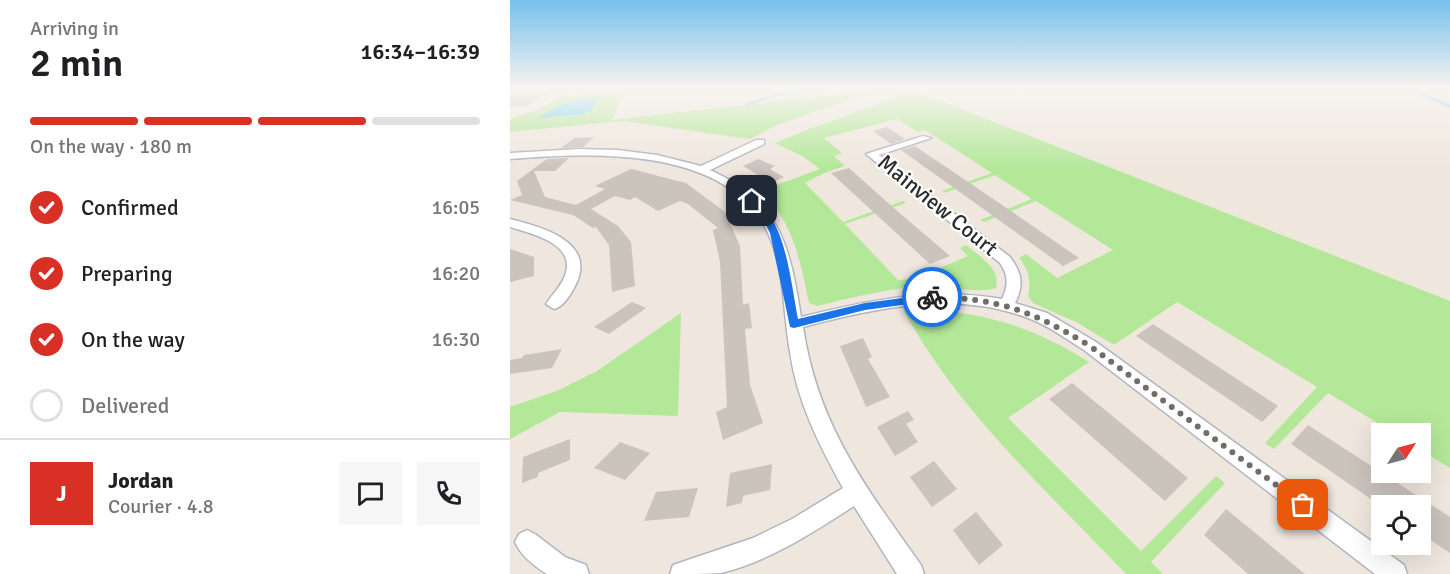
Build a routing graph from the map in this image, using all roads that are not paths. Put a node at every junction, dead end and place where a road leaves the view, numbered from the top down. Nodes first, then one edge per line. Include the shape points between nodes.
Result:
1 (926, 138) dead end
2 (759, 142) dead end
3 (513, 159) edge
4 (701, 170) junction
5 (510, 223) edge
6 (554, 304) dead end
7 (1006, 306) junction
8 (794, 324) junction
9 (856, 491) junction
10 (527, 542) dead end
11 (577, 574) edge
12 (682, 574) edge
13 (912, 574) edge
14 (1395, 574) edge

1 - 7 street, Mainview Court via 871,154 1005,260 1016,278
2 - 4 street
3 - 4 street via 617,154 660,159
4 - 8 street via 740,191 768,220 780,252
5 - 6 street via 556,238 572,255 572,279
7 - 8 street via 921,297
7 - 14 street via 1036,315 1090,346
8 - 9 street via 816,416
9 - 12 street via 757,549
9 - 13 street
10 - 11 street via 544,559

